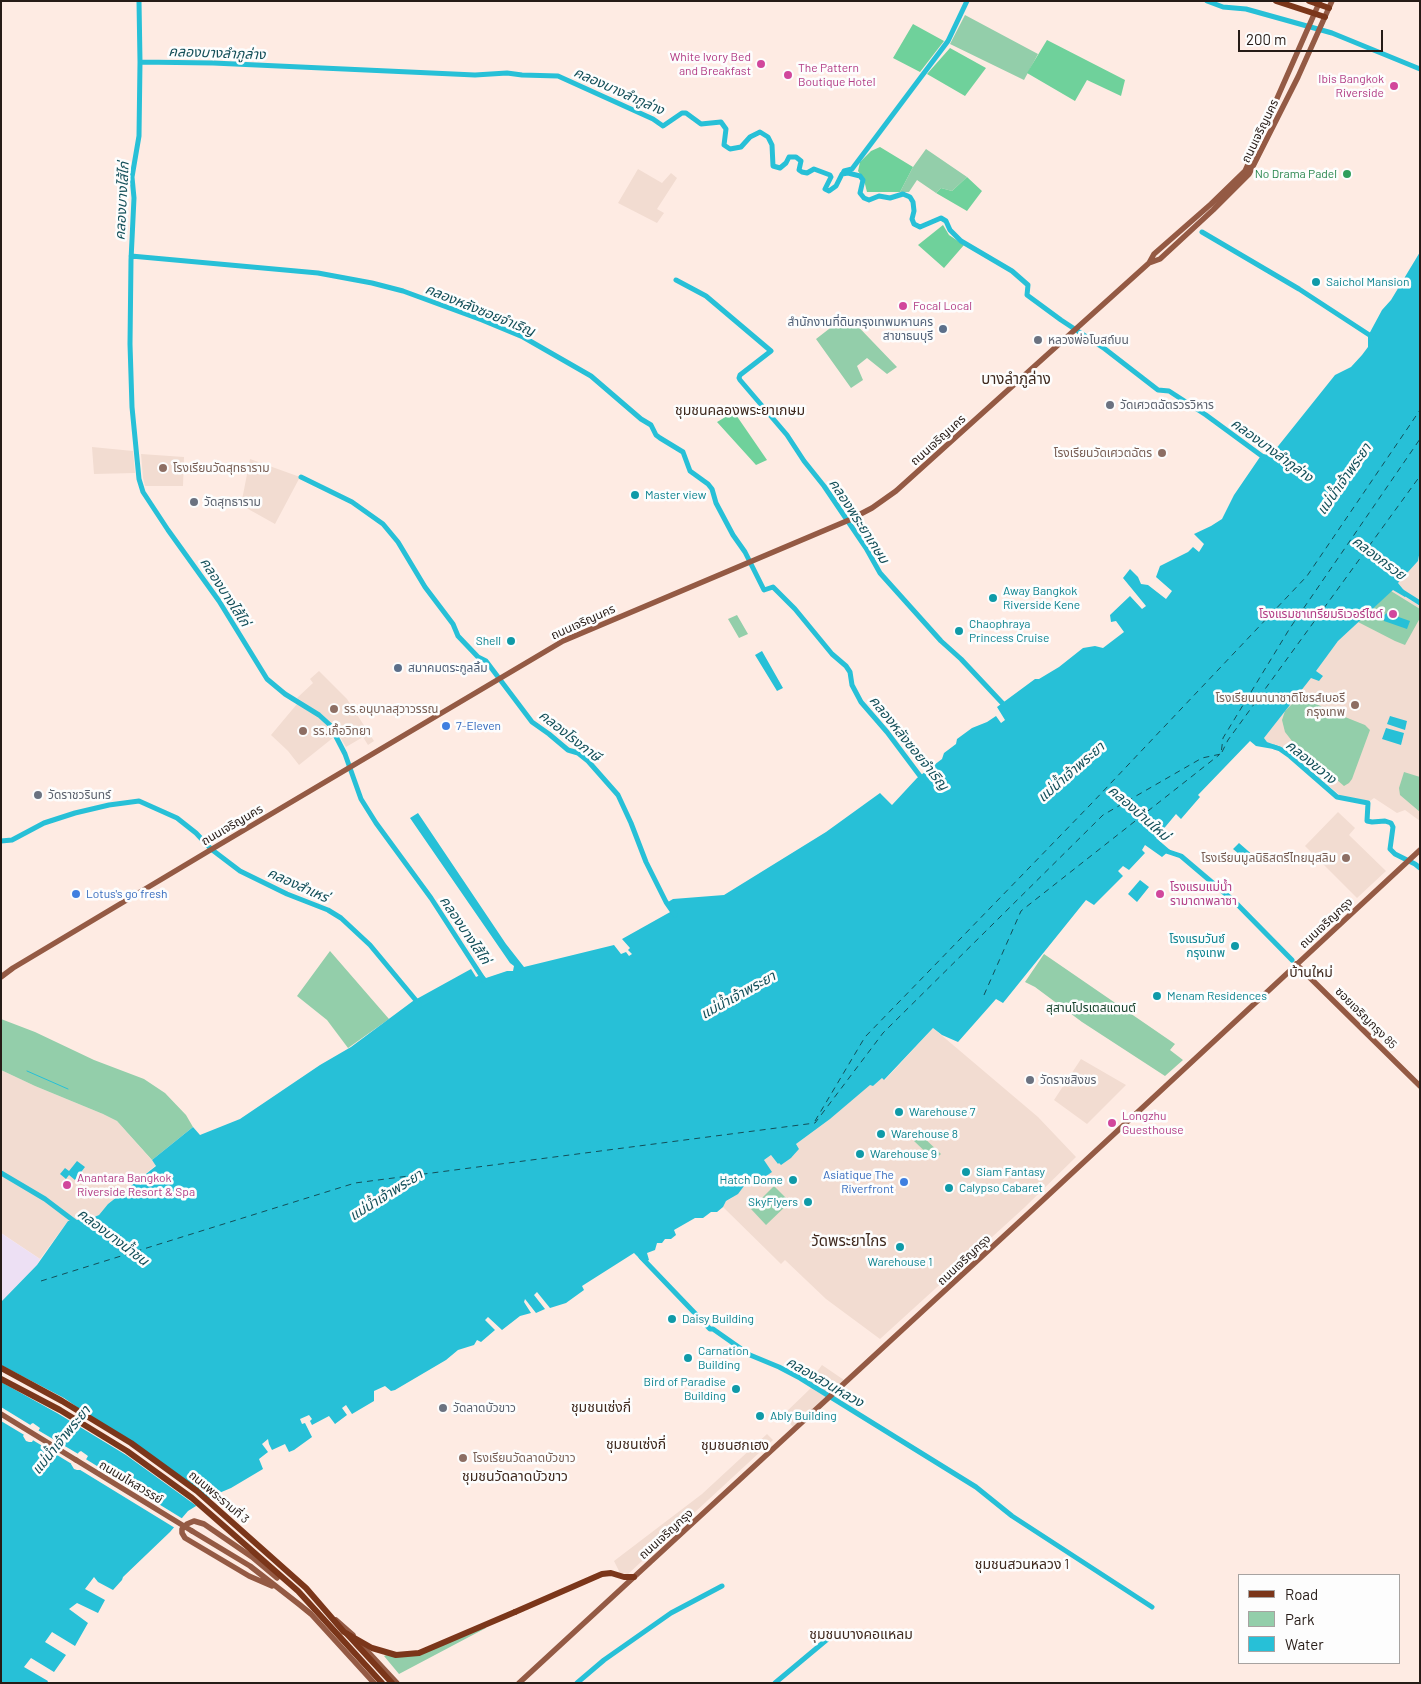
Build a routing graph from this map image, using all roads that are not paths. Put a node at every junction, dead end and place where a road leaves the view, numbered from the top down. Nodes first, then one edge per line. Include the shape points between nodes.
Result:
1 (1276, 1) edge
2 (1309, 1) edge
3 (1332, 1) edge
4 (1320, 3) edge
5 (1329, 8) junction
6 (1314, 14) junction
7 (1325, 17) junction
8 (1149, 263) junction
9 (1420, 850) edge
10 (1296, 964) junction
11 (1, 977) edge
12 (1420, 1086) edge
13 (1, 1368) edge
14 (1, 1379) edge
15 (1, 1414) edge
16 (250, 1566) junction
17 (634, 1577) junction
18 (277, 1578) junction
19 (277, 1588) junction
20 (344, 1632) junction
21 (374, 1683) edge
22 (382, 1683) edge
23 (392, 1683) edge
24 (397, 1683) edge
25 (519, 1683) edge

1 - 6 main road
2 - 4 main road
3 - 5 main road, ถนนเจริญนคร
4 - 5 main road
4 - 6 main road, ถนนเจริญนคร
5 - 7 main road, ถนนเจริญนคร
6 - 7 main road
6 - 8 main road, ถนนเจริญนคร via 1245,171 1154,254
7 - 8 main road, ถนนเจริญนคร via 1249,174 1160,259
8 - 11 main road, ถนนเจริญนคร via 896,491 872,508 563,640
9 - 10 main road, ถนนเจริญกรุง
10 - 12 main road, ซอยเจริญกรุง 85
10 - 17 main road, ถนนเจริญกรุง
13 - 20 main road, ถนนพระรามที่ 3, bridge via 123,1439 197,1491 306,1588
14 - 22 main road, ถนนพระรามที่ 3, bridge via 127,1451 192,1498 298,1592
15 - 16 main road, ถนนมไหสวรรย์, bridge
16 - 18 main road, ถนนมไหสวรรย์
16 - 19 main road, ถนนมไหสวรรย์
17 - 20 main road, bridge via 602,1574 430,1649 408,1655 378,1650
17 - 25 main road, ถนนเจริญกรุง
18 - 19 main road via 204,1524 194,1522 182,1529 185,1538 249,1576
18 - 24 main road, ถนนมไหสวรรย์ via 329,1614
19 - 21 main road, ถนนมไหสวรรย์ via 310,1613
20 - 23 main road, ถนนพระรามที่ 3, bridge

